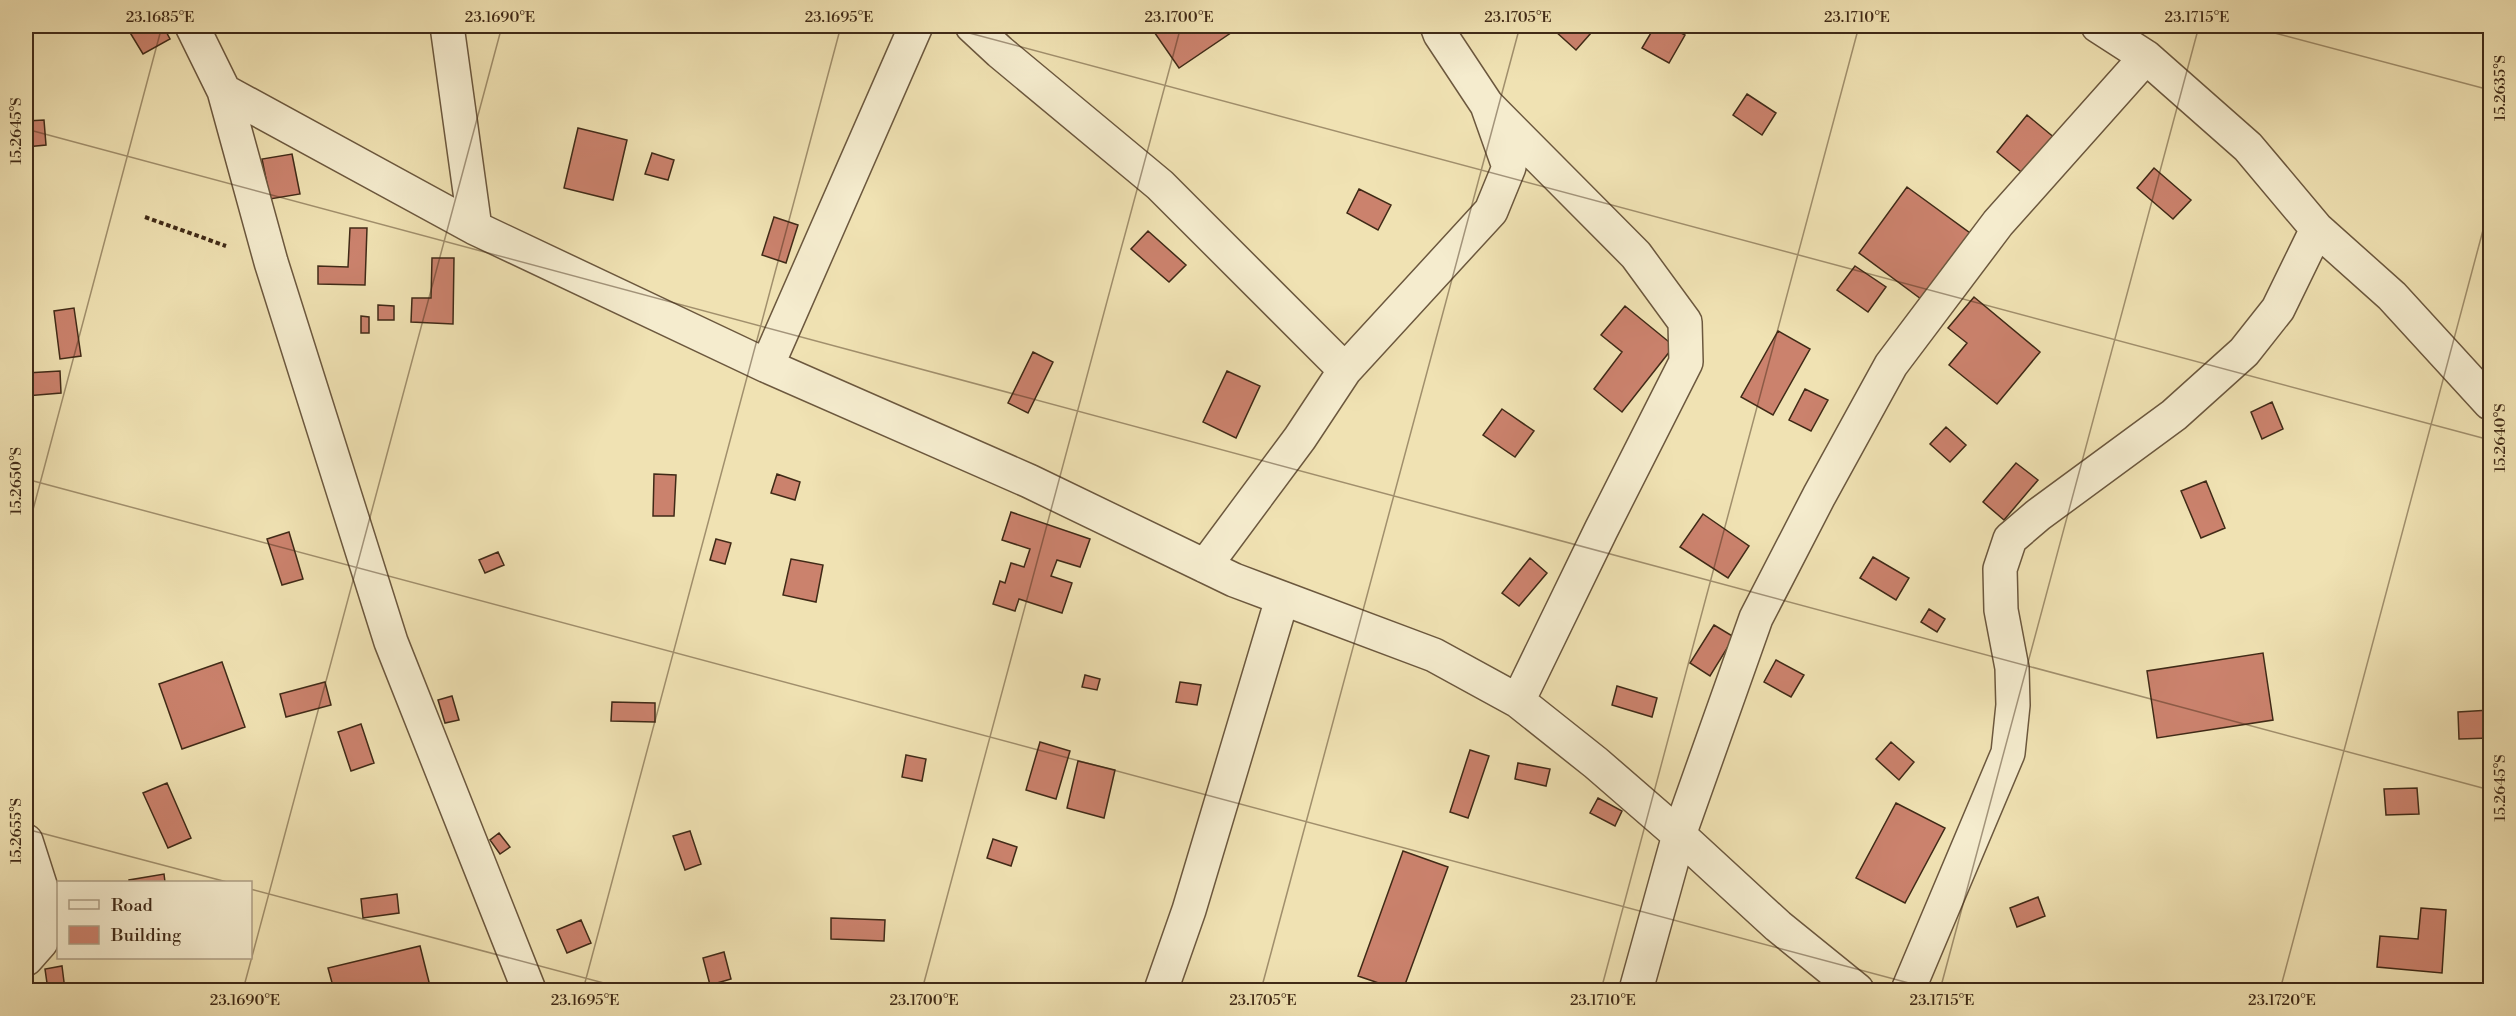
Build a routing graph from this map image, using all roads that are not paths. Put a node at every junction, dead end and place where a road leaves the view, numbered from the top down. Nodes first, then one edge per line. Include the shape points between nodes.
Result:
1 (192, 26) edge
2 (447, 26) edge
3 (916, 26) edge
4 (972, 26) edge
5 (1437, 26) edge
6 (2098, 26) edge
7 (2146, 57) junction
8 (224, 91) junction
9 (1486, 105) junction
10 (475, 228) junction
11 (2317, 229) junction
12 (767, 366) junction
13 (1345, 370) junction
14 (2490, 403) edge
15 (1205, 566) junction
16 (1281, 599) junction
17 (1518, 701) junction
18 (1679, 835) junction
19 (26, 841) edge
20 (26, 959) edge
21 (530, 990) edge
22 (1161, 990) edge
23 (1636, 990) edge
24 (1857, 990) edge
25 (1908, 990) edge

1 - 8 street
2 - 10 street
3 - 12 street
4 - 13 street via 1160,185
5 - 9 street
6 - 7 street
7 - 11 street via 2248,147
7 - 18 street via 1998,224 1891,365 1756,618
8 - 10 street
8 - 21 street via 272,262 391,642
9 - 13 street via 1509,166 1491,211
9 - 17 street via 1636,255 1686,322 1686,362
10 - 12 street
11 - 14 street via 2392,296
11 - 25 street via 2278,309 2244,352 2174,415 2010,539 2000,569 2001,610 2012,668 2008,753
12 - 15 street via 1029,481
13 - 15 street
15 - 16 street
16 - 17 street via 1434,655
16 - 22 street via 1189,910
17 - 18 street
18 - 23 street
18 - 24 street via 1778,926
19 - 20 street via 49,913 41,942

